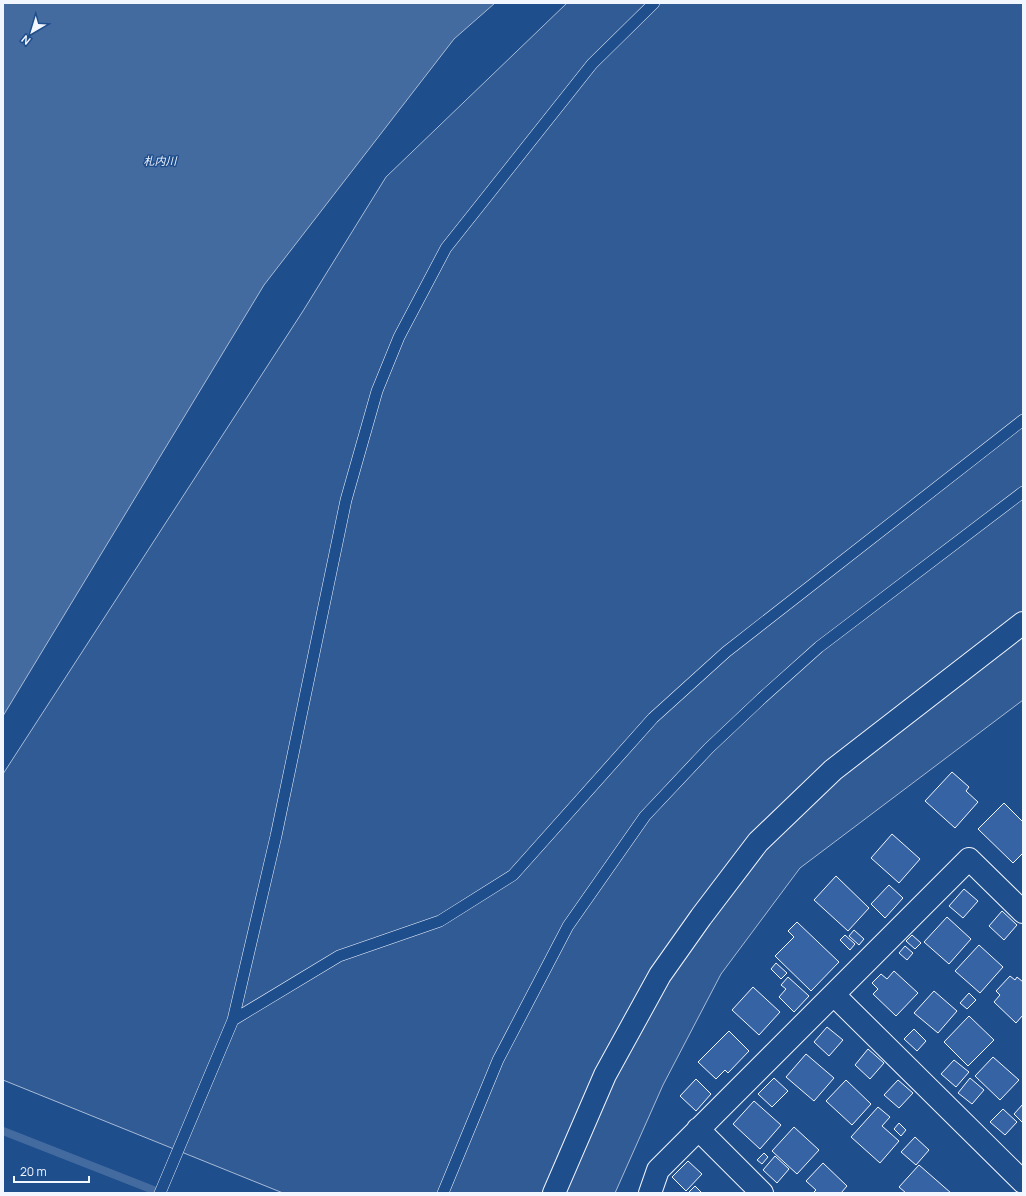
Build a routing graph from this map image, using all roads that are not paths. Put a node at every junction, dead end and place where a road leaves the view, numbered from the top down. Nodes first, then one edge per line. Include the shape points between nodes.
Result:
1 (654, 3) edge
2 (1023, 420) edge
3 (1023, 492) edge
4 (1023, 624) edge
5 (1023, 912) edge
6 (834, 995) junction
7 (233, 1020) junction
8 (698, 1129) junction
9 (1023, 1182) edge
10 (160, 1193) edge
11 (443, 1193) edge
12 (554, 1193) edge
13 (650, 1193) edge
14 (762, 1193) edge

1 - 7 lane via 592,64 446,248 399,337 377,391 346,500 278,828
2 - 7 lane via 726,652 654,718 513,875 440,921 340,956
3 - 11 lane via 819,647 709,748 645,816 568,926 498,1060
4 - 12 street via 834,770 758,842 660,976 605,1074
5 - 6 street via 969,859
6 - 8 street
6 - 9 street
7 - 10 lane
8 - 13 street via 658,1170
8 - 14 street

